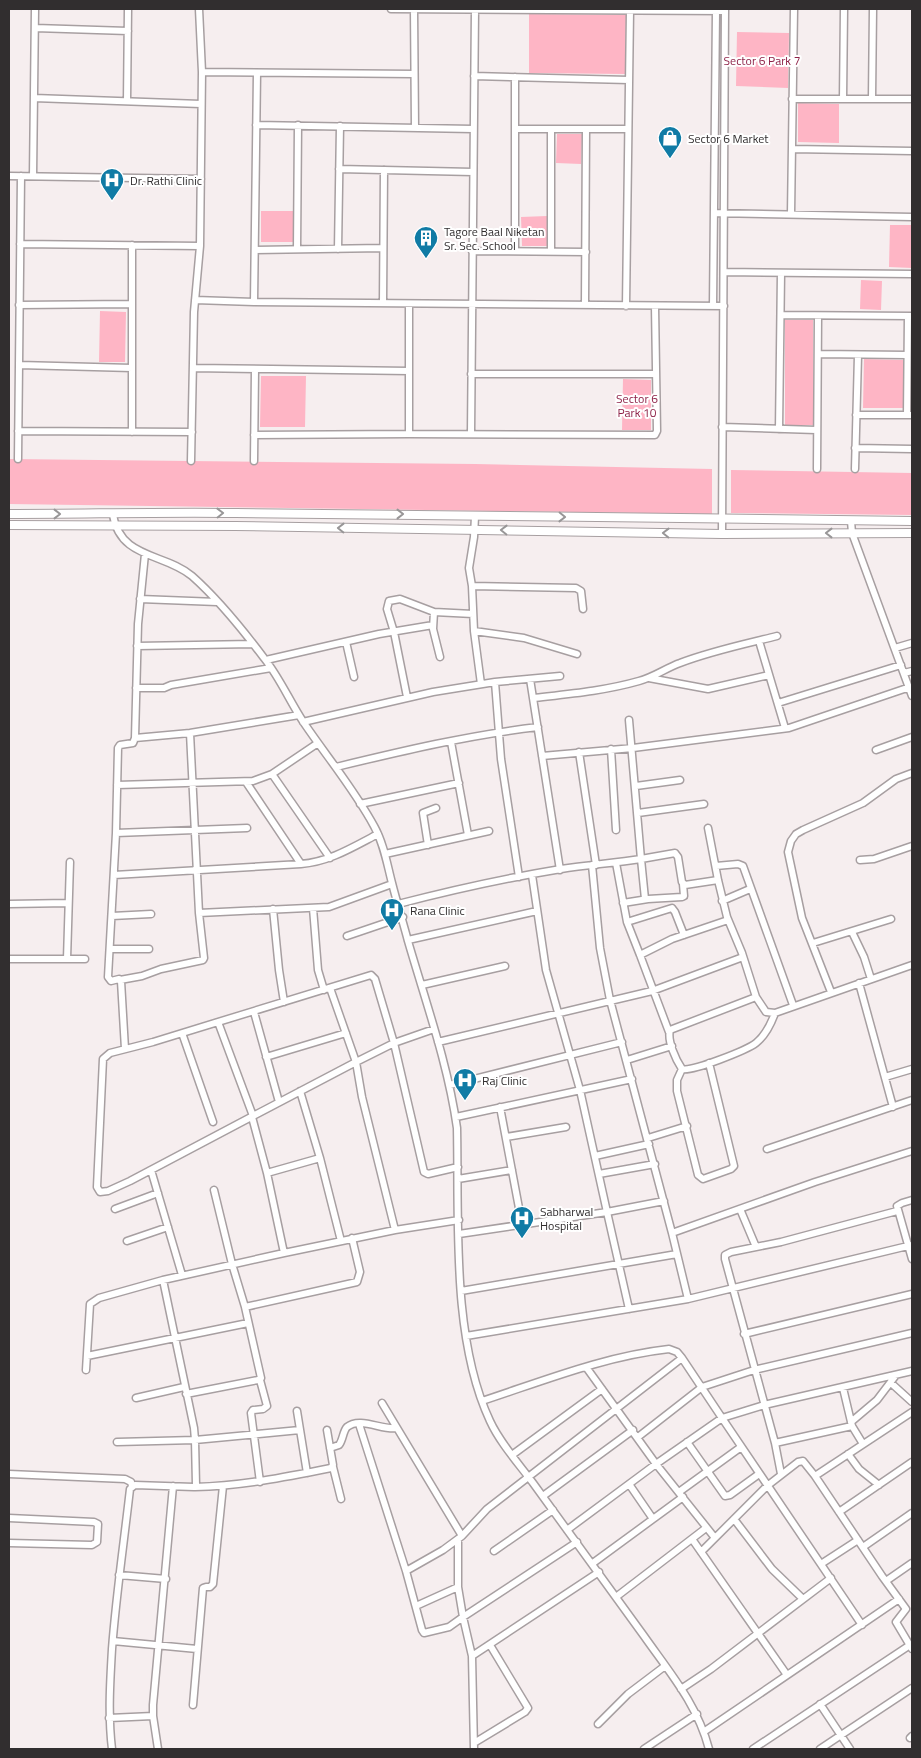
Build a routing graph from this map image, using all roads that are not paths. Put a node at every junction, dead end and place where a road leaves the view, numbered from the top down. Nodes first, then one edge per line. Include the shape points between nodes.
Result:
1 (35, 9) edge
2 (128, 9) edge
3 (199, 9) edge
4 (391, 9) edge
5 (414, 9) edge
6 (794, 9) edge
7 (844, 9) edge
8 (873, 9) edge
9 (475, 10) edge
10 (650, 10) edge
11 (725, 10) edge
12 (630, 11) junction
13 (716, 11) junction
14 (35, 28) junction
15 (128, 31) junction
16 (202, 72) junction
17 (257, 73) junction
18 (414, 74) junction
19 (474, 76) junction
20 (515, 77) junction
21 (629, 80) junction
22 (34, 98) junction
23 (872, 98) junction
24 (792, 99) junction
25 (843, 99) junction
26 (912, 99) edge
27 (127, 101) junction
28 (201, 104) junction
29 (256, 125) junction
30 (298, 126) junction
31 (340, 126) junction
32 (415, 128) junction
33 (473, 129) junction
34 (515, 129) junction
35 (551, 129) junction
36 (586, 129) junction
37 (628, 129) junction
38 (792, 149) junction
39 (912, 151) edge
40 (339, 168) junction
41 (384, 170) junction
42 (473, 172) junction
43 (9, 176) edge
44 (21, 176) junction
45 (33, 176) junction
46 (201, 179) junction
47 (714, 213) junction
48 (725, 213) junction
49 (791, 214) junction
50 (912, 217) edge
51 (20, 244) junction
52 (132, 245) junction
53 (200, 246) junction
54 (384, 248) junction
55 (297, 249) junction
56 (338, 249) junction
57 (255, 250) junction
58 (472, 251) junction
59 (515, 251) junction
60 (551, 251) junction
61 (586, 252) junction
62 (724, 272) junction
63 (781, 273) junction
64 (912, 274) edge
65 (195, 300) junction
66 (254, 302) junction
67 (383, 303) junction
68 (472, 303) junction
69 (132, 304) junction
70 (409, 304) junction
71 (19, 305) junction
72 (586, 305) junction
73 (626, 306) junction
74 (655, 306) junction
75 (713, 306) junction
76 (724, 306) junction
77 (781, 315) junction
78 (818, 316) junction
79 (910, 316) edge
80 (818, 354) junction
81 (858, 355) junction
82 (908, 356) junction
83 (19, 365) junction
84 (132, 368) junction
85 (193, 368) junction
86 (255, 369) junction
87 (409, 371) junction
88 (471, 374) junction
89 (656, 374) junction
90 (856, 414) junction
91 (910, 415) edge
92 (722, 427) junction
93 (779, 429) junction
94 (816, 430) junction
95 (18, 431) junction
96 (132, 432) junction
97 (192, 432) junction
98 (409, 434) junction
99 (471, 434) junction
100 (254, 436) junction
101 (855, 448) junction
102 (912, 449) edge
103 (18, 459) dead end
104 (191, 461) dead end
105 (254, 461) dead end
106 (817, 469) dead end
107 (855, 469) dead end
108 (9, 514) edge
109 (113, 515) junction
110 (475, 516) junction
111 (722, 518) junction
112 (851, 521) junction
113 (912, 521) edge
114 (9, 525) edge
115 (115, 527) junction
116 (474, 530) junction
117 (852, 533) junction
118 (912, 533) edge
119 (722, 534) junction
120 (144, 554) junction
121 (472, 586) junction
122 (140, 599) junction
123 (217, 602) junction
124 (582, 608) dead end
125 (434, 612) junction
126 (473, 614) junction
127 (432, 625) junction
128 (474, 631) junction
129 (394, 632) junction
130 (777, 636) dead end
131 (758, 641) junction
132 (346, 642) junction
133 (252, 644) junction
134 (912, 644) edge
135 (137, 646) junction
136 (895, 648) junction
137 (577, 654) dead end
138 (440, 657) dead end
139 (266, 660) junction
140 (902, 665) junction
141 (271, 668) junction
142 (912, 671) edge
143 (904, 673) junction
144 (769, 675) junction
145 (560, 676) dead end
146 (354, 677) dead end
147 (649, 678) junction
148 (530, 679) junction
149 (495, 682) junction
150 (481, 684) junction
151 (910, 687) junction
152 (136, 688) junction
153 (912, 696) edge
154 (407, 697) junction
155 (533, 698) junction
156 (778, 703) junction
157 (299, 715) junction
158 (629, 720) dead end
159 (304, 722) junction
160 (538, 727) junction
161 (785, 728) junction
162 (498, 732) junction
163 (190, 733) junction
164 (912, 737) edge
165 (135, 738) junction
166 (318, 742) junction
167 (451, 742) junction
168 (633, 748) junction
169 (611, 750) junction
170 (876, 750) dead end
171 (579, 752) junction
172 (542, 756) junction
173 (336, 767) junction
174 (912, 772) edge
175 (272, 774) junction
176 (680, 780) dead end
177 (246, 782) junction
178 (459, 783) junction
179 (193, 784) junction
180 (117, 785) junction
181 (636, 786) junction
182 (360, 804) junction
183 (704, 804) dead end
184 (436, 808) dead end
185 (638, 813) junction
186 (246, 828) dead end
187 (708, 828) dead end
188 (195, 830) junction
189 (616, 830) dead end
190 (489, 831) dead end
191 (116, 833) junction
192 (378, 834) junction
193 (468, 835) junction
194 (428, 845) junction
195 (912, 846) edge
196 (385, 854) junction
197 (330, 858) junction
198 (641, 859) junction
199 (860, 860) dead end
200 (70, 862) dead end
201 (616, 863) junction
202 (301, 864) junction
203 (594, 865) junction
204 (716, 866) junction
205 (197, 870) junction
206 (560, 870) junction
207 (114, 874) junction
208 (532, 875) junction
209 (519, 877) junction
210 (718, 880) junction
211 (392, 884) junction
212 (683, 884) junction
213 (750, 889) junction
214 (645, 899) junction
215 (722, 901) junction
216 (68, 903) junction
217 (623, 903) junction
218 (9, 904) edge
219 (398, 904) junction
220 (313, 908) junction
221 (274, 909) junction
222 (537, 911) junction
223 (198, 913) junction
224 (151, 914) dead end
225 (112, 916) junction
226 (403, 917) junction
227 (891, 919) dead end
228 (728, 920) junction
229 (627, 922) junction
230 (852, 932) junction
231 (684, 935) junction
232 (347, 936) dead end
233 (408, 940) junction
234 (813, 943) junction
235 (110, 949) junction
236 (149, 949) dead end
237 (640, 955) junction
238 (743, 957) junction
239 (9, 959) edge
240 (67, 959) junction
241 (85, 959) dead end
242 (912, 965) edge
243 (504, 966) dead end
244 (871, 979) junction
245 (120, 980) junction
246 (859, 983) junction
247 (422, 985) junction
248 (327, 989) junction
249 (652, 991) junction
250 (831, 992) junction
251 (756, 998) junction
252 (610, 1000) junction
253 (284, 1002) junction
254 (793, 1005) junction
255 (254, 1012) junction
256 (558, 1013) junction
257 (775, 1013) junction
258 (218, 1022) junction
259 (434, 1029) junction
260 (669, 1032) junction
261 (346, 1033) junction
262 (182, 1034) junction
263 (438, 1042) junction
264 (622, 1042) junction
265 (394, 1043) junction
266 (672, 1046) junction
267 (125, 1049) junction
268 (569, 1056) junction
269 (266, 1057) junction
270 (627, 1060) junction
271 (356, 1062) junction
272 (709, 1063) junction
273 (682, 1069) junction
274 (912, 1069) edge
275 (885, 1077) junction
276 (632, 1079) junction
277 (450, 1085) junction
278 (580, 1090) junction
279 (300, 1091) junction
280 (912, 1100) edge
281 (279, 1102) junction
282 (500, 1107) junction
283 (893, 1107) junction
284 (253, 1116) junction
285 (456, 1117) junction
286 (213, 1122) dead end
287 (686, 1126) junction
288 (566, 1127) dead end
289 (506, 1137) junction
290 (649, 1141) junction
291 (767, 1149) dead end
292 (912, 1151) edge
293 (595, 1156) junction
294 (320, 1158) junction
295 (655, 1164) junction
296 (458, 1168) junction
297 (152, 1170) junction
298 (512, 1170) junction
299 (267, 1173) junction
300 (599, 1174) junction
301 (458, 1179) junction
302 (214, 1190) dead end
303 (158, 1193) junction
304 (912, 1200) edge
305 (664, 1202) junction
306 (740, 1208) junction
307 (115, 1210) dead end
308 (607, 1212) junction
309 (897, 1212) junction
310 (459, 1220) junction
311 (522, 1224) junction
312 (168, 1227) junction
313 (395, 1230) junction
314 (672, 1232) junction
315 (459, 1234) junction
316 (352, 1238) junction
317 (127, 1241) dead end
318 (340, 1241) junction
319 (910, 1246) edge
320 (756, 1247) junction
321 (284, 1254) junction
322 (677, 1254) junction
323 (912, 1259) edge
324 (232, 1264) junction
325 (620, 1265) junction
326 (182, 1275) junction
327 (163, 1280) junction
328 (732, 1289) junction
329 (461, 1291) junction
330 (912, 1294) edge
331 (688, 1299) junction
332 (245, 1307) junction
333 (629, 1309) junction
334 (248, 1323) junction
335 (912, 1333) edge
336 (744, 1334) junction
337 (466, 1336) junction
338 (174, 1339) junction
339 (87, 1356) junction
340 (682, 1358) junction
341 (586, 1367) junction
342 (86, 1370) dead end
343 (754, 1370) junction
344 (912, 1371) edge
345 (896, 1375) junction
346 (260, 1380) junction
347 (891, 1383) junction
348 (702, 1386) junction
349 (184, 1387) junction
350 (843, 1388) junction
351 (602, 1390) junction
352 (186, 1394) junction
353 (136, 1398) dead end
354 (482, 1401) junction
355 (912, 1402) edge
356 (382, 1404) dead end
357 (764, 1405) junction
358 (617, 1409) junction
359 (296, 1411) dead end
360 (912, 1412) edge
361 (722, 1418) junction
362 (359, 1424) junction
363 (852, 1424) junction
364 (397, 1428) junction
365 (300, 1430) junction
366 (327, 1430) dead end
367 (633, 1430) junction
368 (255, 1434) junction
369 (638, 1437) junction
370 (196, 1440) junction
371 (118, 1442) dead end
372 (687, 1442) junction
373 (775, 1443) junction
374 (864, 1444) junction
375 (740, 1447) junction
376 (330, 1448) junction
377 (848, 1454) junction
378 (512, 1455) junction
379 (912, 1462) edge
380 (656, 1464) junction
381 (333, 1467) junction
382 (708, 1470) junction
383 (307, 1473) junction
384 (9, 1474) edge
385 (759, 1474) junction
386 (781, 1474) junction
387 (815, 1476) junction
388 (529, 1478) junction
389 (260, 1482) junction
390 (629, 1484) junction
391 (879, 1484) junction
392 (132, 1486) junction
393 (173, 1486) junction
394 (195, 1486) junction
395 (223, 1486) junction
396 (767, 1486) junction
397 (681, 1495) junction
398 (543, 1496) junction
399 (341, 1499) dead end
400 (553, 1510) junction
401 (839, 1512) junction
402 (912, 1513) edge
403 (9, 1518) edge
404 (653, 1519) junction
405 (734, 1519) junction
406 (706, 1528) junction
407 (567, 1530) junction
408 (460, 1537) junction
409 (715, 1538) junction
410 (692, 1539) junction
411 (858, 1540) junction
412 (577, 1542) junction
413 (9, 1543) edge
414 (863, 1547) junction
415 (494, 1551) dead end
416 (701, 1552) junction
417 (912, 1563) edge
418 (592, 1564) junction
419 (821, 1564) junction
420 (406, 1571) junction
421 (599, 1572) junction
422 (119, 1574) junction
423 (831, 1578) junction
424 (166, 1579) junction
425 (886, 1581) junction
426 (458, 1587) junction
427 (616, 1596) junction
428 (803, 1599) junction
429 (899, 1600) junction
430 (416, 1606) junction
431 (909, 1608) edge
432 (463, 1617) junction
433 (862, 1625) junction
434 (758, 1633) junction
435 (113, 1641) junction
436 (158, 1645) junction
437 (490, 1645) junction
438 (911, 1647) edge
439 (197, 1649) junction
440 (472, 1656) junction
441 (665, 1666) junction
442 (787, 1675) junction
443 (912, 1688) edge
444 (681, 1689) junction
445 (820, 1704) junction
446 (193, 1705) dead end
447 (697, 1714) junction
448 (153, 1716) junction
449 (109, 1718) junction
450 (598, 1724) dead end
451 (704, 1731) junction
452 (840, 1735) junction
453 (474, 1746) edge
454 (112, 1749) edge
455 (158, 1749) edge
456 (644, 1749) edge
457 (709, 1749) edge
458 (753, 1749) edge
459 (820, 1749) edge
460 (850, 1749) edge

1 - 14 street
2 - 15 street
3 - 16 street
4 - 5 street
5 - 9 street
5 - 18 street
6 - 24 street
7 - 25 street
8 - 23 street
9 - 12 street
9 - 19 street
10 - 12 street
10 - 13 street
11 - 13 street
11 - 48 street
12 - 21 street
13 - 47 street
14 - 15 street
14 - 22 street
15 - 27 street
16 - 17 street
16 - 28 street
17 - 18 street
17 - 29 street
18 - 32 street
19 - 20 street
19 - 33 street
20 - 21 street
20 - 34 street
21 - 37 street
22 - 27 street
22 - 45 street
23 - 25 street
23 - 26 street
24 - 25 street
24 - 38 street
27 - 28 street
28 - 46 street
29 - 30 street
29 - 57 street
30 - 31 street
30 - 55 street
31 - 32 street
31 - 40 street
32 - 33 street
33 - 42 street
34 - 35 street
34 - 59 street
35 - 36 street
35 - 60 street
36 - 37 street
36 - 61 street
37 - 73 street
38 - 39 street
38 - 49 street
40 - 41 street
40 - 56 street
41 - 42 street
41 - 54 street
42 - 58 street
43 - 44 street
44 - 45 street
44 - 51 street
45 - 46 street
46 - 53 street
47 - 48 street
47 - 75 street
48 - 49 street
48 - 62 street
49 - 50 street
51 - 52 street
51 - 71 street
52 - 53 street
52 - 69 street
53 - 65 street
54 - 56 street
54 - 67 street
55 - 56 street
55 - 57 street
57 - 66 street
58 - 59 street
58 - 68 street
59 - 60 street
60 - 61 street
61 - 72 street
62 - 63 street
62 - 76 street
63 - 64 street
63 - 77 street
65 - 66 street
65 - 85 street
66 - 67 street
67 - 70 street
68 - 70 street
68 - 72 street
68 - 88 street
69 - 71 street
69 - 84 street
70 - 87 street
71 - 83 street
72 - 73 street
73 - 74 street
74 - 75 street
74 - 89 street
75 - 76 street
76 - 92 street
77 - 78 street
77 - 93 street
78 - 79 street
78 - 80 street
79 - 82 street
80 - 81 street
80 - 94 street
81 - 82 street
81 - 90 street
82 - 91 street
83 - 84 street
83 - 95 street
84 - 96 street
85 - 86 street
85 - 97 street
86 - 87 street
86 - 100 street
87 - 98 street
88 - 89 street
88 - 99 street
89 - 99 street via 655,435
90 - 91 street
90 - 101 street
92 - 93 street
92 - 111 street
93 - 94 street
94 - 106 street
95 - 96 street
95 - 103 street
96 - 97 street
97 - 104 street
98 - 99 street
98 - 100 street
100 - 105 street
101 - 102 street
101 - 107 street
108 -> 109 street
109 -> 110 street
109 - 115 street
110 -> 111 street
110 - 116 street
111 - 112 street
111 - 119 street
112 - 113 street
112 - 117 street
114 - 115 street
116 -> 115 street
115 - 120 street via 127,542
119 -> 116 street
116 - 121 street via 469,563
117 - 118 street
117 -> 119 street
117 - 136 street
120 - 122 street
120 - 123 street via 190,575
121 - 124 street via 576,588 581,591
121 - 126 street
122 - 123 street
122 - 135 street
123 - 133 street
125 - 126 street
125 - 127 street
125 - 129 street via 400,599 391,600 387,609
126 - 128 street
127 - 129 street
127 - 138 street
128 - 137 street via 524,638
128 - 150 street
129 - 132 street
129 - 154 street
130 - 131 street
131 - 144 street
131 - 147 street via 681,662
132 - 139 street
132 - 146 street
133 - 135 street
133 - 139 street
134 - 136 street
135 - 152 street
136 - 140 street
139 - 141 street
140 - 143 street
140 - 156 street
141 - 152 street via 164,688
141 - 157 street
142 - 143 street
143 - 151 street
144 - 147 street via 708,689
144 - 156 street
145 - 148 street
147 - 155 street via 606,689
148 - 149 street
148 - 155 street
149 - 150 street
149 - 162 street
150 - 154 street
151 - 153 street
151 - 161 street
152 - 165 street
154 - 159 street
155 - 160 street
156 - 161 street
157 - 159 street
157 - 163 street
158 - 168 street
159 - 166 street
160 - 162 street
160 - 172 street
161 - 168 street
162 - 167 street
162 - 209 street
163 - 165 street
163 - 179 street
164 - 170 street
165 - 180 street via 133,743 119,746
166 - 173 street
166 - 175 street
167 - 173 street
167 - 178 street
168 - 169 street
168 - 181 street
169 - 171 street
169 - 189 street
171 - 172 street
171 - 203 street
172 - 206 street
173 - 182 street
174 - 234 street via 896,779 863,804 803,830 791,840 788,852 794,883 802,918
175 - 177 street
175 - 197 street
176 - 181 street
177 - 179 street
177 - 202 street
178 - 182 street
178 - 193 street
179 - 180 street
179 - 188 street
180 - 191 street
181 - 185 street
182 - 192 street
183 - 185 street
184 - 194 street via 423,812
185 - 198 street
186 - 188 street
187 - 204 street
188 - 191 street
188 - 205 street
190 - 193 street
191 - 207 street
192 - 196 street
192 - 197 street
193 - 194 street
194 - 196 street
195 - 199 street via 878,858
196 - 211 street
197 - 202 street
198 - 201 street
198 - 212 street via 675,854
198 - 214 street
200 - 216 street
201 - 203 street
201 - 217 street
202 - 205 street
203 - 206 street
203 - 252 street via 600,948
204 - 210 street
204 - 213 street via 741,865
205 - 207 street
205 - 223 street
206 - 208 street
207 - 225 street
208 - 209 street
208 - 222 street
209 - 219 street
210 - 212 street
210 - 215 street
211 - 219 street
211 - 220 street via 339,905
212 - 214 street via 683,897
213 - 215 street
213 - 254 street
214 - 217 street
215 - 228 street
216 - 218 street
216 - 240 street
217 - 229 street
219 - 226 street
220 - 221 street
220 - 248 street via 318,970
221 - 223 street
221 - 253 street
222 - 233 street
222 - 256 street via 546,970
223 - 245 street via 203,960
224 - 225 street
225 - 235 street
226 - 232 street
226 - 233 street
227 - 230 street
228 - 231 street
228 - 238 street
229 - 231 street via 672,908
229 - 237 street
230 - 234 street
230 - 244 street
231 - 237 street
233 - 247 street
234 - 250 street
235 - 236 street
235 - 245 street via 109,980
237 - 249 street
238 - 249 street
238 - 251 street
239 - 240 street
240 - 241 street
242 - 244 street
243 - 247 street
244 - 246 street
245 - 267 street
246 - 250 street
246 - 275 street
247 - 259 street
248 - 253 street
248 - 261 street
248 - 265 street via 367,975 373,976
249 - 252 street
249 - 260 street
250 - 254 street
251 - 257 street via 766,1012
251 - 260 street
252 - 256 street
252 - 264 street
253 - 255 street
254 - 257 street
255 - 258 street
255 - 269 street
256 - 263 street
256 - 268 street
257 - 272 street via 757,1042
258 - 262 street
258 - 284 street
259 - 263 street
259 - 265 street
260 - 266 street
261 - 269 street
261 - 271 street
262 - 267 street
262 - 286 street
263 - 277 street
264 - 268 street
264 - 270 street
265 - 271 street
265 - 296 street via 423,1171 428,1174
266 - 270 street
266 - 273 street
267 - 297 street via 110,1052 103,1059 97,1187 100,1192 108,1191
268 - 277 street
268 - 278 street
269 - 281 street
270 - 276 street
271 - 279 street
271 - 313 street
272 - 273 street
272 - 287 street via 733,1168 699,1178
273 - 287 street via 676,1082
274 - 275 street
275 - 283 street
276 - 278 street
276 - 290 street
277 - 285 street
278 - 282 street
278 - 293 street
279 - 281 street
279 - 294 street
280 - 283 street
281 - 284 street
282 - 285 street
282 - 289 street
283 - 291 street
284 - 297 street
284 - 299 street
285 - 296 street
287 - 290 street
288 - 289 street
289 - 298 street
290 - 293 street
290 - 295 street
292 - 306 street
293 - 300 street
294 - 299 street
294 - 318 street
295 - 300 street
295 - 305 street
296 - 301 street
297 - 303 street
298 - 301 street
298 - 311 street
299 - 321 street
300 - 308 street
301 - 310 street
302 - 324 street
303 - 307 street
303 - 312 street
304 - 309 street via 899,1204
305 - 308 street
305 - 314 street
306 - 314 street
306 - 320 street
308 - 311 street
308 - 325 street
309 - 319 street
309 - 320 street
310 - 313 street
310 - 315 street
311 - 315 street
312 - 317 street
312 - 326 street
313 - 316 street
314 - 322 street
315 - 329 street
316 - 318 street
316 - 332 street via 360,1272 358,1282
318 - 321 street
319 - 323 street
319 - 328 street
320 - 328 street via 725,1256
321 - 324 street
322 - 325 street
322 - 331 street
324 - 326 street
324 - 332 street
325 - 329 street
325 - 333 street
326 - 327 street
327 - 338 street
327 - 339 street via 99,1298 90,1304
328 - 331 street
328 - 336 street
329 - 337 street
330 - 336 street
331 - 333 street
332 - 334 street
333 - 337 street
334 - 338 street
334 - 346 street
335 - 343 street
336 - 343 street
337 - 354 street
338 - 339 street
338 - 349 street
339 - 342 street
340 - 341 street via 669,1349
340 - 348 street
340 - 358 street
341 - 351 street
341 - 354 street
343 - 348 street
343 - 357 street
344 - 345 street
345 - 347 street
345 - 350 street
346 - 352 street
346 - 368 street via 267,1406 252,1411
347 - 355 street
347 - 363 street
348 - 361 street
348 - 369 street
349 - 352 street
349 - 353 street
350 - 357 street
350 - 363 street
351 - 358 street
351 - 378 street
352 - 370 street
354 - 378 street via 491,1424
356 - 364 street
357 - 361 street
357 - 373 street
358 - 367 street
358 - 388 street
359 - 365 street
360 - 374 street
361 - 372 street
361 - 375 street
362 - 364 street
362 - 376 street via 346,1428 339,1445
362 - 420 street
363 - 373 street
363 - 374 street
364 - 408 street
365 - 368 street
365 - 383 street
366 - 376 street
367 - 369 street
367 - 398 street
368 - 370 street
368 - 389 street
369 - 380 street
370 - 371 street
370 - 394 street
372 - 380 street
372 - 382 street
373 - 386 street
374 - 377 street
375 - 382 street
375 - 385 street
376 - 381 street
377 - 387 street
377 - 391 street via 859,1469
378 - 388 street
379 - 391 street
380 - 390 street
380 - 397 street
381 - 383 street
381 - 399 street
382 - 385 street via 723,1494 728,1496
382 - 397 street
383 - 389 street
384 - 392 street via 125,1479
385 - 396 street
386 - 387 street via 801,1461
386 - 396 street
387 - 401 street
388 - 398 street
388 - 408 street via 487,1509
389 - 395 street
390 - 404 street
390 - 407 street
391 - 401 street
392 - 393 street
392 - 422 street
393 - 394 street
393 - 424 street
394 - 395 street
395 - 439 street via 213,1584 203,1588
396 - 405 street
396 - 419 street
397 - 404 street
397 - 406 street
398 - 400 street
400 - 407 street
400 - 415 street
401 - 411 street
402 - 414 street
403 - 413 street via 94,1522 99,1527 97,1542 92,1545
404 - 418 street
405 - 409 street
405 - 428 street via 772,1569
406 - 409 street
406 - 410 street
407 - 412 street
408 - 420 street
408 - 426 street
409 - 416 street
410 - 416 street
410 - 427 street
411 - 414 street
411 - 419 street
412 - 418 street
412 - 432 street
414 - 425 street
416 - 434 street
417 - 425 street
418 - 421 street
419 - 423 street
420 - 430 street
421 - 427 street
421 - 437 street
422 - 424 street
422 - 435 street
423 - 428 street
423 - 433 street
424 - 436 street
425 - 429 street
426 - 430 street
426 - 432 street
427 - 441 street
428 - 434 street
429 - 431 street
429 - 433 street
430 - 432 street via 422,1630 426,1633 449,1627
431 - 438 street via 896,1622
432 - 440 street
433 - 442 street
434 - 442 street
434 - 444 street
435 - 436 street
435 - 449 street
436 - 439 street
436 - 448 street
437 - 440 street
437 - 453 street via 528,1708
438 - 445 street
439 - 446 street
440 - 453 street
441 - 444 street
441 - 450 street via 628,1694
442 - 451 street
443 - 452 street
444 - 447 street
445 - 452 street
445 - 458 street
447 - 451 street
447 - 456 street
448 - 449 street
448 - 455 street
449 - 454 street
451 - 457 street
452 - 459 street
452 - 460 street

